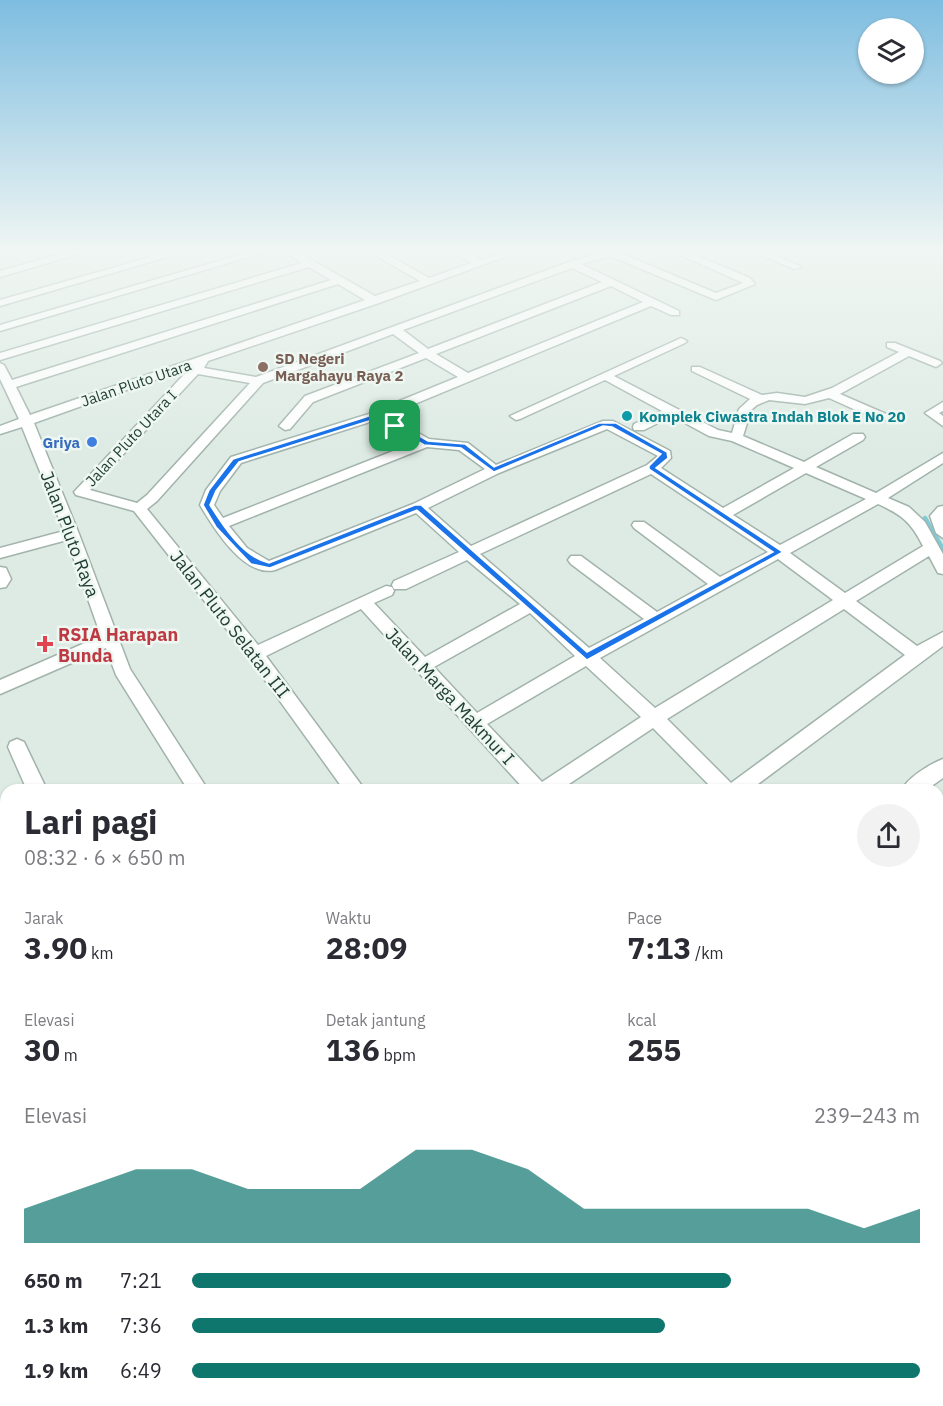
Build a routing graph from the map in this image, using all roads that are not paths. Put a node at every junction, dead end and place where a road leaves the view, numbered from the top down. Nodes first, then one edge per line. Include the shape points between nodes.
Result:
1 (42, 316) edge
2 (138, 316) edge
3 (228, 316) edge
4 (332, 316) edge
5 (434, 316) edge
6 (526, 316) edge
7 (617, 316) edge
8 (0, 328) edge
9 (395, 330) junction
10 (681, 341) dead end
11 (891, 345) dead end
12 (908, 352) junction
13 (428, 354) junction
14 (0, 357) edge
15 (207, 358) junction
16 (936, 363) dead end
17 (0, 367) edge
18 (696, 369) dead end
19 (195, 370) junction
20 (606, 376) junction
21 (466, 377) junction
22 (258, 381) junction
23 (9, 385) junction
24 (829, 394) junction
25 (761, 399) junction
26 (943, 406) edge
27 (396, 407) dead end
28 (671, 411) junction
29 (516, 416) dead end
30 (882, 417) dead end
31 (27, 422) junction
32 (943, 422) edge
33 (285, 426) dead end
34 (639, 427) dead end
35 (0, 430) edge
36 (858, 437) dead end
37 (733, 438) junction
38 (426, 443) junction
39 (716, 445) dead end
40 (943, 458) edge
41 (652, 468) junction
42 (807, 468) junction
43 (494, 470) junction
44 (82, 490) junction
45 (878, 498) junction
46 (56, 500) junction
47 (418, 507) junction
48 (139, 508) junction
49 (943, 510) edge
50 (724, 514) junction
51 (219, 525) junction
52 (639, 525) dead end
53 (943, 533) edge
54 (72, 534) junction
55 (932, 548) junction
56 (779, 552) junction
57 (0, 553) edge
58 (469, 553) junction
59 (576, 560) dead end
60 (943, 569) edge
61 (0, 572) edge
62 (0, 584) edge
63 (720, 585) junction
64 (846, 600) junction
65 (363, 602) junction
66 (531, 606) junction
67 (657, 620) junction
68 (943, 638) edge
69 (109, 640) junction
70 (255, 654) junction
71 (917, 655) junction
72 (587, 657) junction
73 (422, 666) junction
74 (0, 687) edge
75 (654, 718) junction
76 (474, 723) junction
77 (17, 747) dead end
78 (943, 767) edge
79 (34, 784) edge
80 (194, 784) edge
81 (351, 784) edge
82 (531, 784) edge
83 (554, 784) edge
84 (720, 784) edge
85 (744, 784) edge
86 (920, 784) edge

1 - 8 street
2 - 14 street
3 - 23 street
4 - 15 street, Jalan Pluto Utara
5 - 9 street
6 - 13 street
7 - 21 street
9 - 13 street
9 - 22 street
10 - 20 street
11 - 12 street
12 - 16 street
12 - 24 street
13 - 21 street
13 - 33 street via 308,400
15 - 19 street, Jalan Pluto Utara I
15 - 31 street, Jalan Pluto Utara
17 - 23 street, Jalan Pluto Raya
18 - 25 street
19 - 22 street
19 - 44 street, Jalan Pluto Utara I
20 - 28 street
20 - 29 street
21 - 27 street
22 - 48 street
23 - 31 street, Jalan Pluto Raya
24 - 25 street via 808,400 784,396
24 - 30 street
25 - 37 street via 751,402 743,411
26 - 32 street via 931,413
28 - 34 street
28 - 37 street via 714,433
31 - 35 street, Jalan Pluto Utara
31 - 46 street, Jalan Pluto Raya
36 - 42 street
37 - 39 street
37 - 42 street
38 - 43 street via 463,446
38 - 51 street
38 - 51 street via 386,420 372,417 241,458 208,498 207,505
40 - 45 street
41 - 43 street via 665,454 608,423
41 - 50 street
41 - 58 street
42 - 45 street
42 - 50 street
43 - 47 street
44 - 46 street
44 - 48 street
45 - 55 street via 915,518
45 - 56 street
46 - 54 street, Jalan Pluto Raya
47 - 51 street via 270,566 254,562
47 - 58 street
48 - 70 street, Jalan Pluto Selatan III
49 - 53 street via 937,516
50 - 56 street
52 - 63 street
54 - 57 street
54 - 69 street, Jalan Pluto Raya
55 - 60 street
55 - 64 street
56 - 63 street
56 - 64 street
58 - 65 street
58 - 66 street
59 - 67 street
61 - 62 street
63 - 67 street
64 - 71 street
64 - 75 street
65 - 70 street
65 - 73 street, Jalan Marga Makmur I
66 - 72 street
66 - 73 street
67 - 72 street
68 - 71 street
69 - 74 street
69 - 80 street, Jalan Pluto Raya via 122,670
70 - 81 street, Jalan Pluto Selatan III
71 - 85 street
72 - 75 street
72 - 76 street
73 - 76 street, Jalan Marga Makmur I
75 - 83 street
75 - 84 street
76 - 82 street, Jalan Marga Makmur I
77 - 79 street
78 - 86 street

